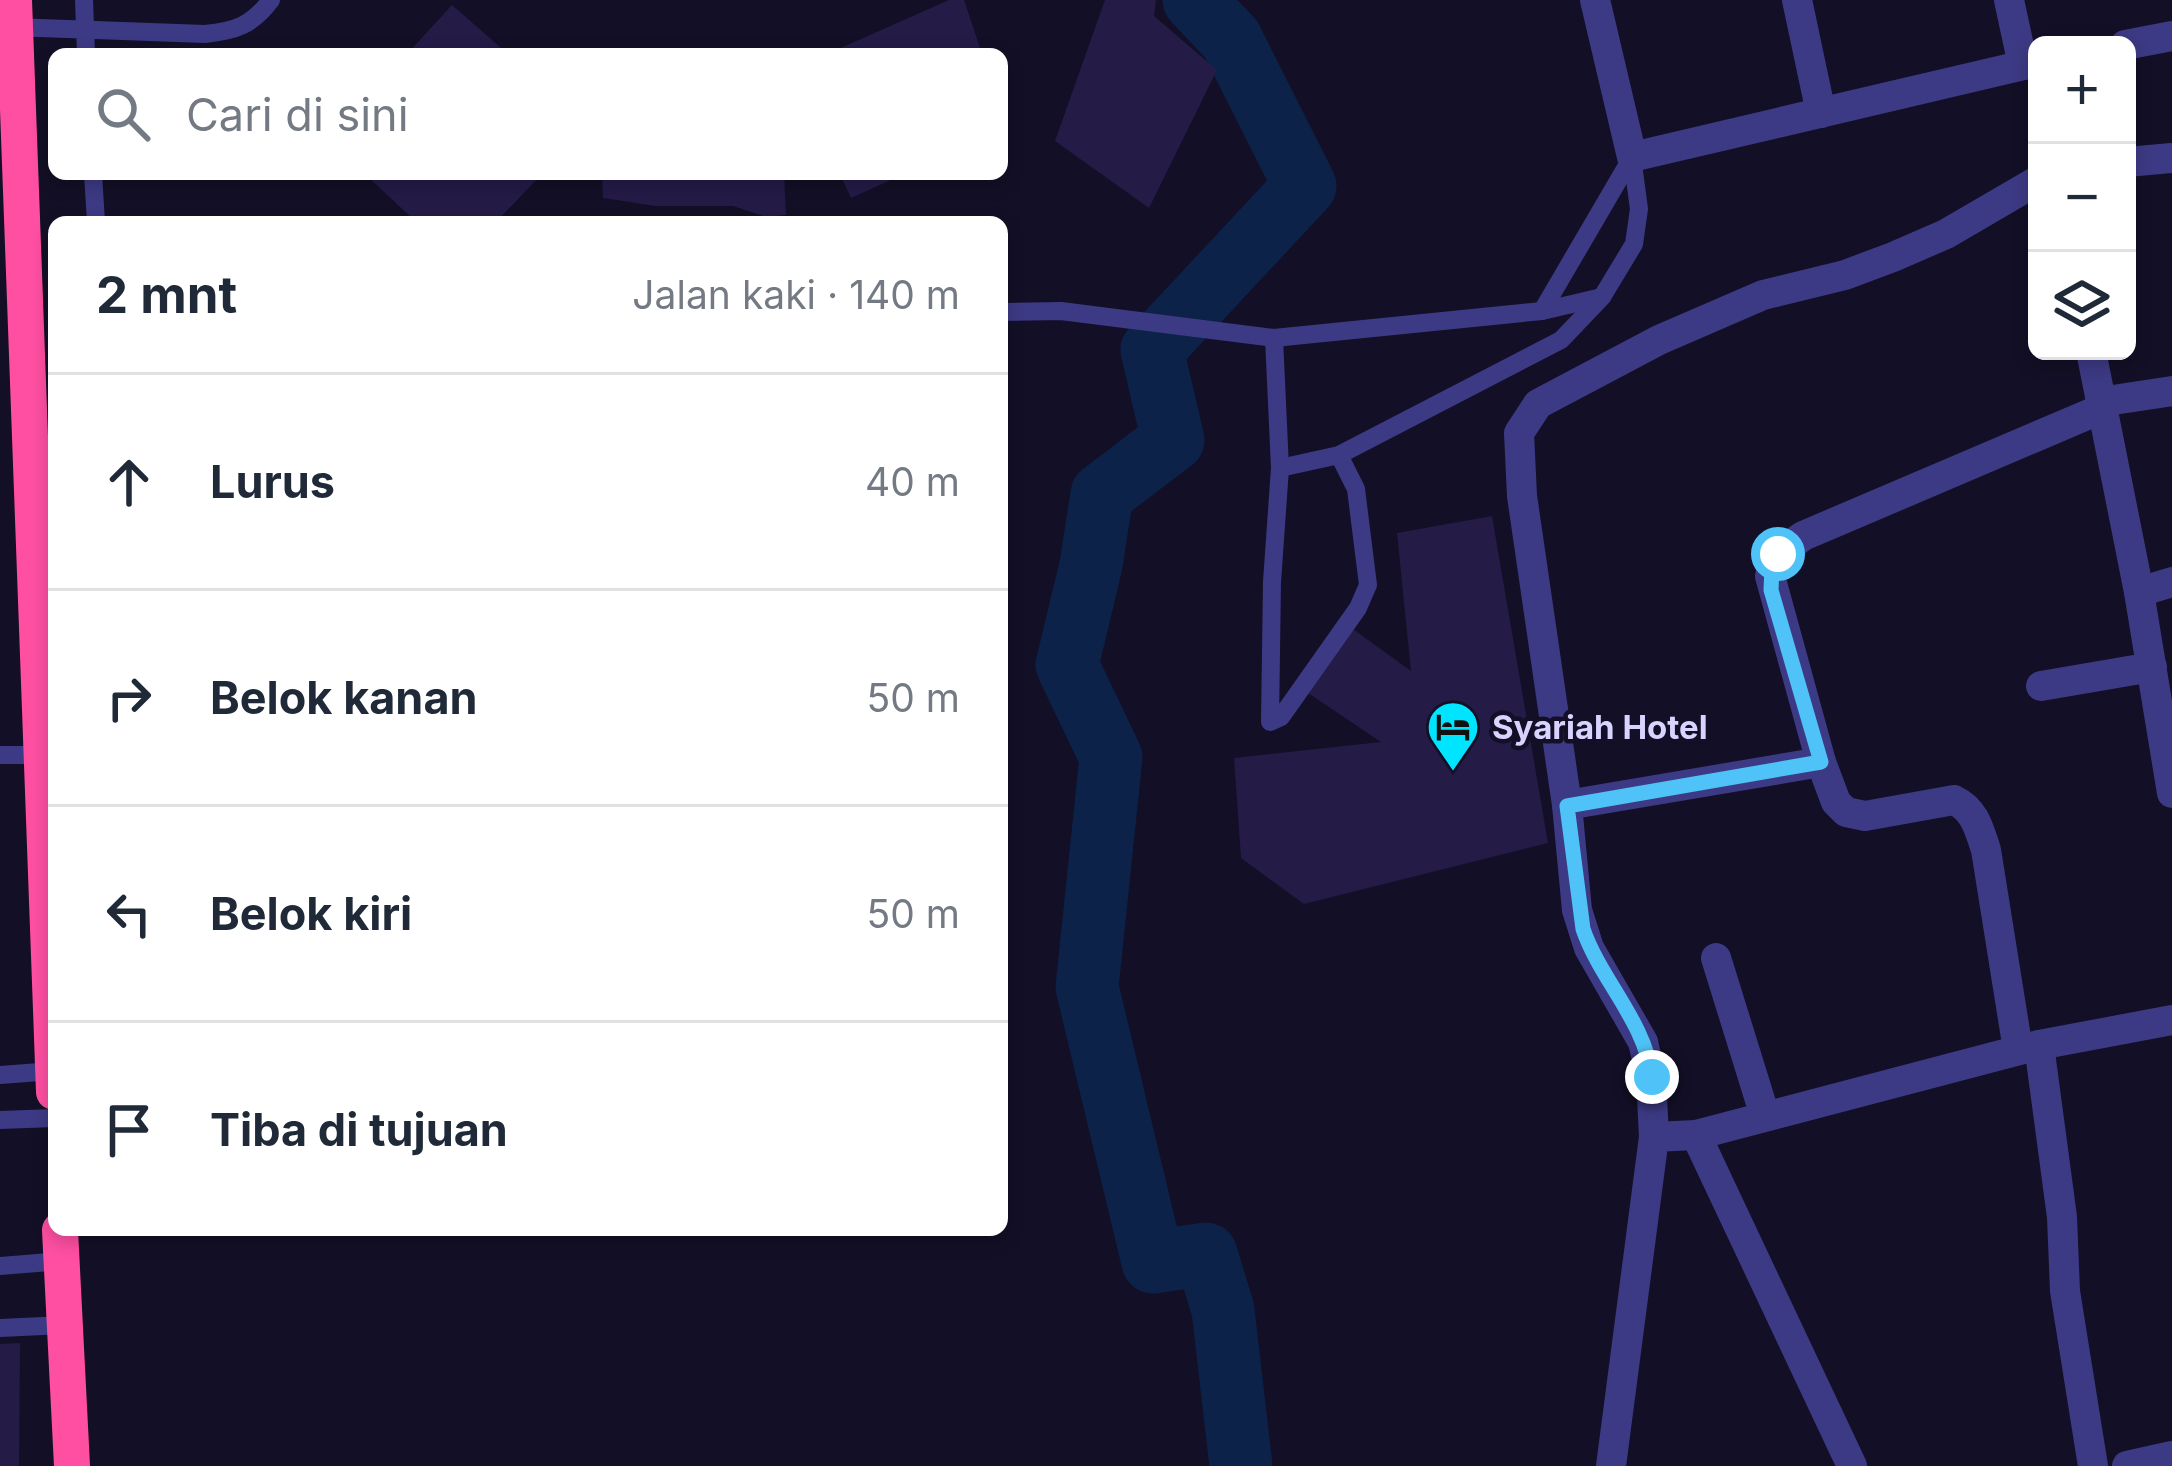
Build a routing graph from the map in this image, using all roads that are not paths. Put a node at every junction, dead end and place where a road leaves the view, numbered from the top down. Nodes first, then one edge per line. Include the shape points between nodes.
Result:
1 (83, 0) edge
2 (272, 0) edge
3 (1594, 0) edge
4 (1797, 0) edge
5 (2009, 0) edge
6 (10, 18) edge
7 (85, 30) junction
8 (2172, 36) edge
9 (2136, 43) edge
10 (86, 48) edge
11 (2028, 57) edge
12 (2028, 63) edge
13 (1821, 112) junction
14 (1632, 157) junction
15 (2172, 158) edge
16 (2136, 162) edge
17 (93, 180) edge
18 (2028, 186) edge
19 (10, 203) edge
20 (96, 216) edge
21 (1602, 297) junction
22 (11, 309) edge
23 (1542, 311) junction
24 (1008, 312) edge
25 (1274, 338) junction
26 (40, 357) edge
27 (2092, 360) edge
28 (2172, 391) edge
29 (2100, 406) junction
30 (1339, 455) junction
31 (1280, 469) junction
32 (2172, 582) edge
33 (2139, 592) junction
34 (2152, 667) junction
35 (2042, 686) dead end
36 (0, 754) edge
37 (48, 754) edge
38 (1821, 762) junction
39 (2172, 793) edge
40 (1567, 806) junction
41 (1716, 958) dead end
42 (2172, 1020) edge
43 (2029, 1047) junction
44 (48, 1071) edge
45 (0, 1075) edge
46 (1765, 1116) junction
47 (48, 1118) edge
48 (0, 1120) edge
49 (1696, 1135) junction
50 (1654, 1137) junction
51 (61, 1245) edge
52 (0, 1266) edge
53 (64, 1325) junction
54 (0, 1328) edge
55 (2172, 1456) edge
56 (72, 1466) edge
57 (1611, 1466) edge
58 (1852, 1466) edge
59 (2093, 1466) edge
60 (2127, 1466) edge

1 - 7 lane
2 - 7 lane via 234,31
3 - 14 street
4 - 13 street
5 - 11 street
6 - 7 lane
6 - 19 highway
7 - 10 lane
8 - 9 street
12 - 13 street
13 - 14 street
14 - 21 lane via 1638,229
14 - 23 lane
15 - 16 street
17 - 20 lane
18 - 40 street via 1893,257 1719,312 1559,392 1524,420 1517,447 1522,496
19 - 22 highway
21 - 23 lane
21 - 30 lane via 1562,340
22 - 26 highway
23 - 25 lane
24 - 25 lane via 1061,311
25 - 31 lane
26 - 37 highway
27 - 29 street
28 - 29 street
29 - 33 street
29 - 38 street via 1778,554 1771,590
30 - 31 lane
30 - 31 lane via 1356,489 1368,585 1281,717 1270,722
32 - 33 street
33 - 34 street
34 - 35 street
34 - 39 street
36 - 37 lane
38 - 40 street
38 - 43 street via 1836,802 1852,814 1943,800 1969,810 1986,850
40 - 50 street via 1577,910 1649,1060
41 - 46 street
42 - 43 street
43 - 46 street
43 - 59 street via 2062,1217
44 - 45 lane
46 - 49 street
47 - 48 lane
49 - 50 street
49 - 58 street
50 - 57 street
51 - 52 lane
51 - 53 highway
53 - 54 lane
53 - 56 highway
55 - 60 street

